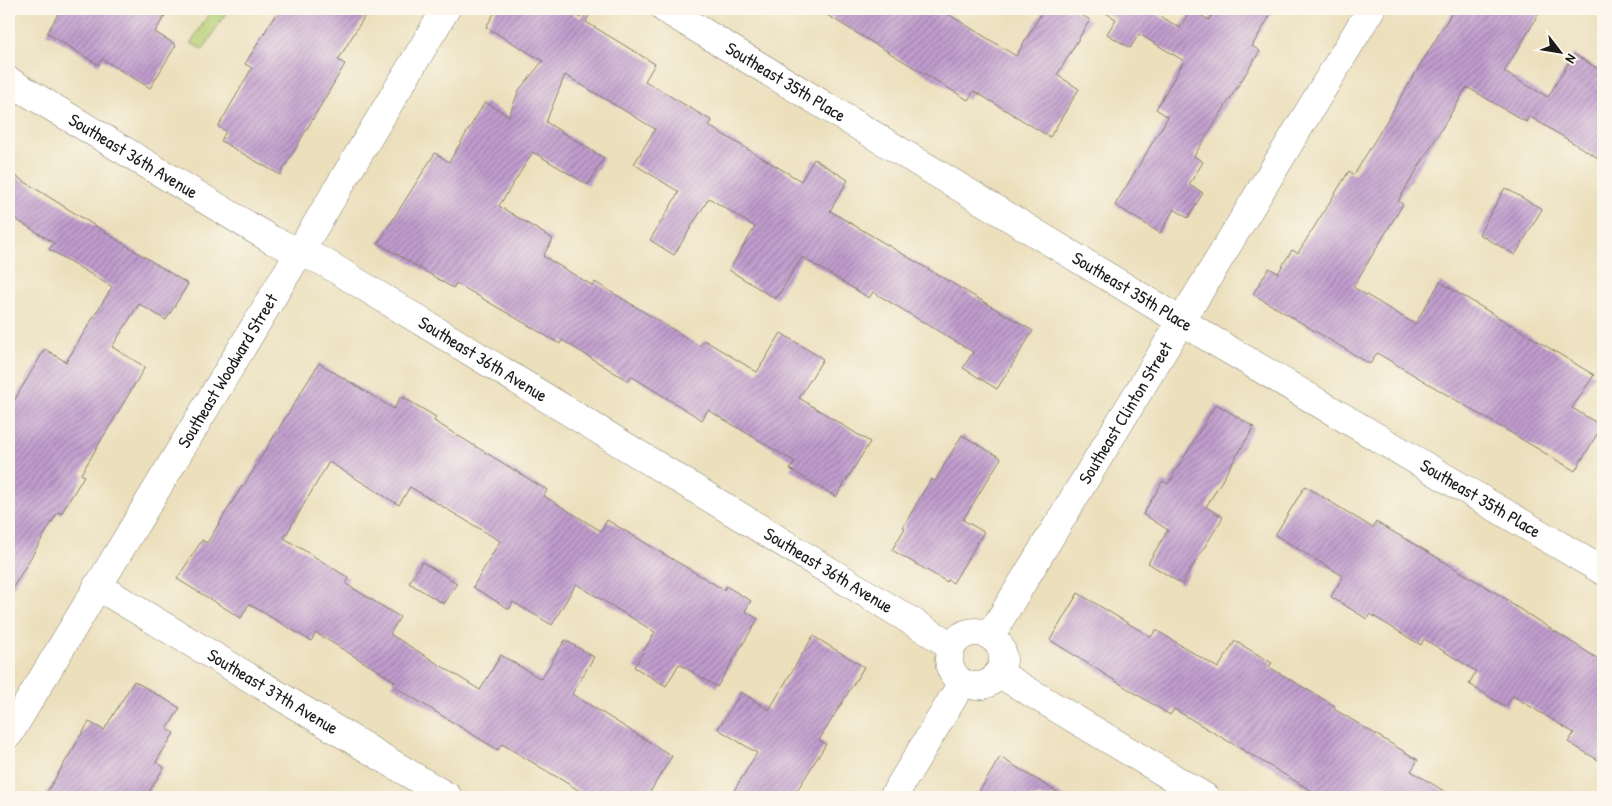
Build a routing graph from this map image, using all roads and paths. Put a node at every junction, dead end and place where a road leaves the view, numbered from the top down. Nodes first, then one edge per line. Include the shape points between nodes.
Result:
1 (446, 9) edge
2 (665, 9) edge
3 (1371, 9) edge
4 (9, 81) edge
5 (299, 252) junction
6 (1181, 321) junction
7 (1603, 571) edge
8 (97, 586) junction
9 (990, 636) junction
10 (952, 646) junction
11 (998, 673) junction
12 (962, 683) junction
13 (9, 734) edge
14 (448, 797) edge
15 (893, 797) edge
16 (1205, 797) edge

1 - 5 street, Southeast Woodward Street
2 - 6 street, Southeast 35th Place
3 - 6 street, Southeast Clinton Street
4 - 5 street, Southeast 36th Avenue via 272,240
5 - 8 street, Southeast Woodward Street
5 - 10 street, Southeast 36th Avenue via 324,262
6 - 7 street, Southeast 35th Place
6 - 9 street, Southeast Clinton Street
8 - 13 street, Southeast Woodward Street
8 - 14 street, Southeast 37th Avenue
9 - 10 street via 971,632
9 - 11 street via 1002,654
10 - 12 street via 949,665 953,675
11 - 12 street via 992,681 980,686
11 - 16 street
12 - 15 street

